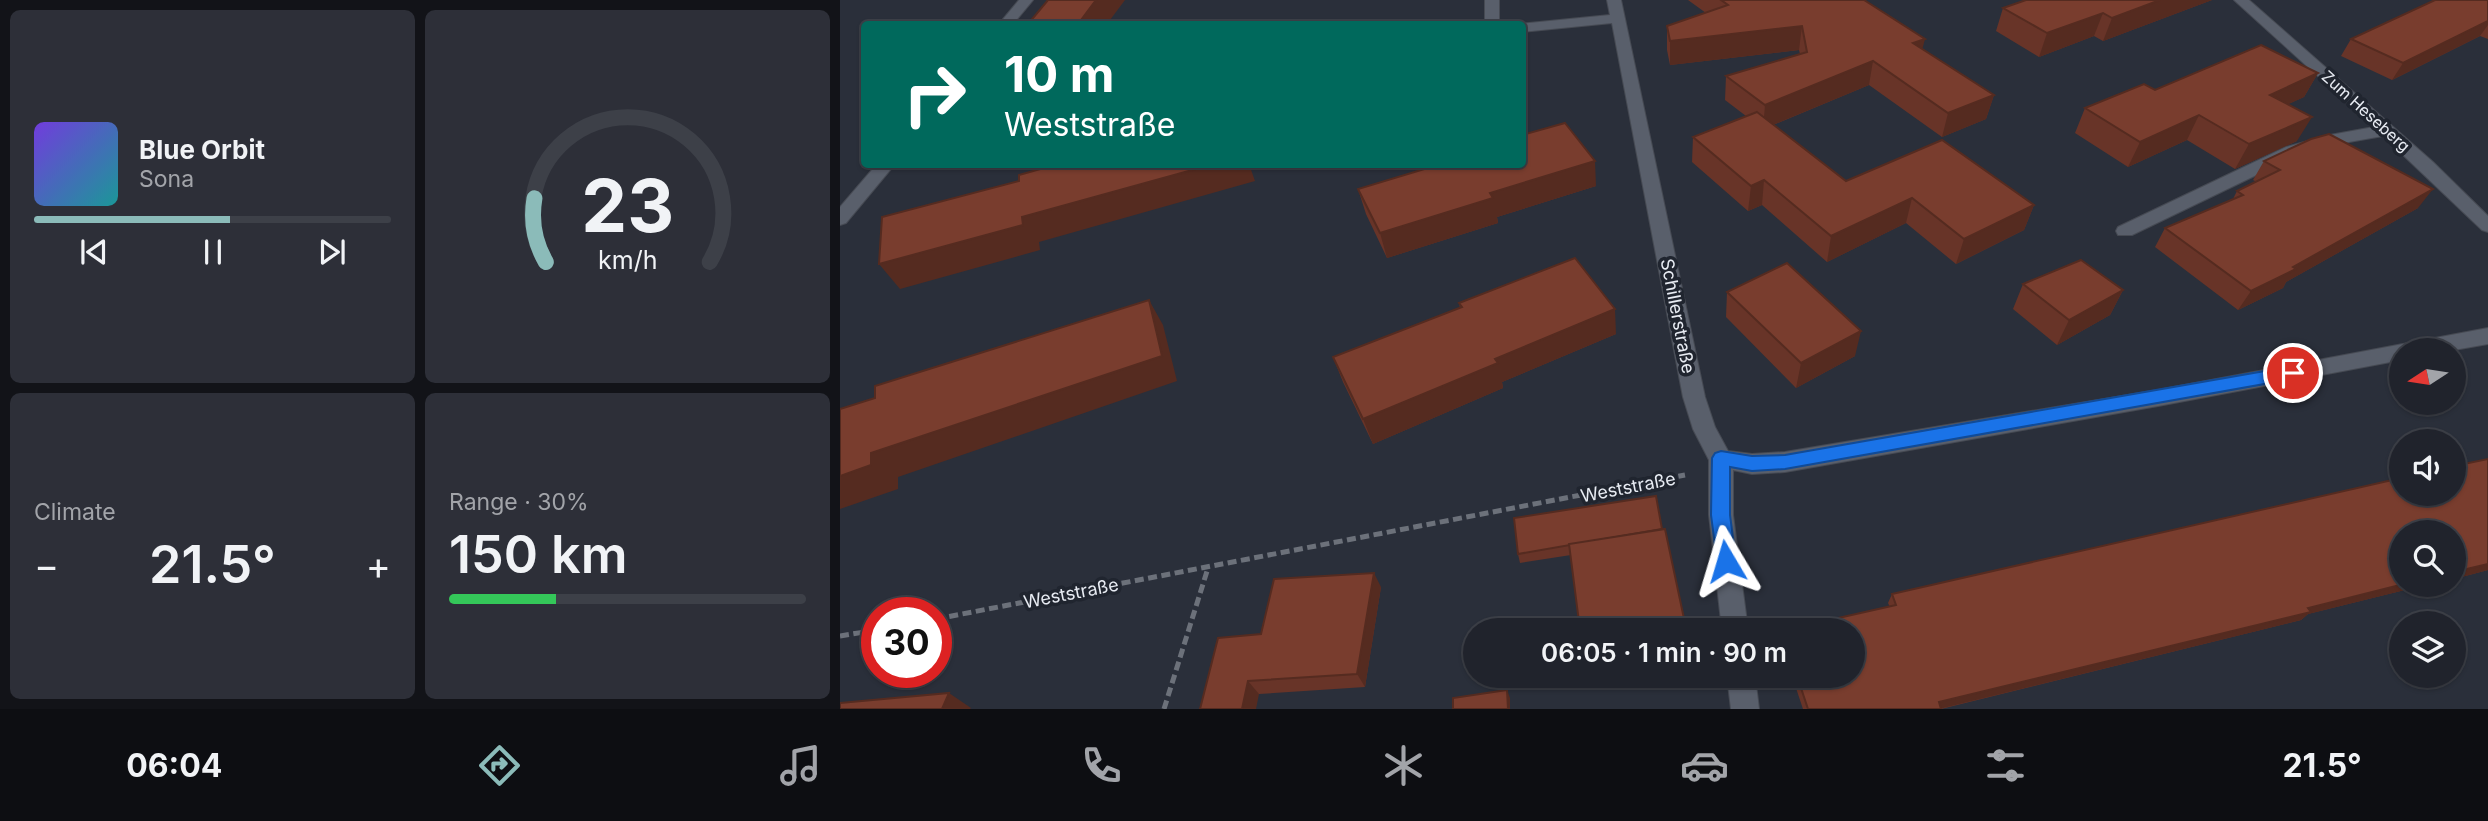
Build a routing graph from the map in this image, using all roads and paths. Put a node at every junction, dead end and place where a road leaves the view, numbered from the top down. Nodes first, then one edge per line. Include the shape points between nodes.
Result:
1 (1027, 0) edge
2 (1492, 0) edge
3 (2241, 0) edge
4 (1616, 9) edge
5 (1009, 21) edge
6 (1492, 21) edge
7 (1526, 27) edge
8 (2386, 130) junction
9 (884, 168) edge
10 (840, 219) edge
11 (2488, 226) edge
12 (2125, 231) dead end
13 (2488, 336) edge
14 (2466, 340) edge
15 (2389, 354) edge
16 (1721, 458) junction
17 (1208, 568) junction
18 (952, 616) edge
19 (1734, 618) edge
20 (861, 633) edge
21 (840, 636) edge
22 (1742, 688) edge
23 (1164, 709) edge
24 (1745, 709) edge

1 - 5 street
2 - 6 street
3 - 8 street, Zum Heseberg
4 - 7 street
4 - 16 street, Schillerstraße via 1694,397 1704,429
8 - 11 street, Zum Heseberg
8 - 12 street via 2292,151
9 - 10 street
13 - 14 street
15 - 16 street via 1785,462 1752,464
16 - 17 path, Weststraße via 1681,478
16 - 19 street, Schillerstraße via 1721,515
17 - 18 path, Weststraße
17 - 23 path
20 - 21 path
22 - 24 street

